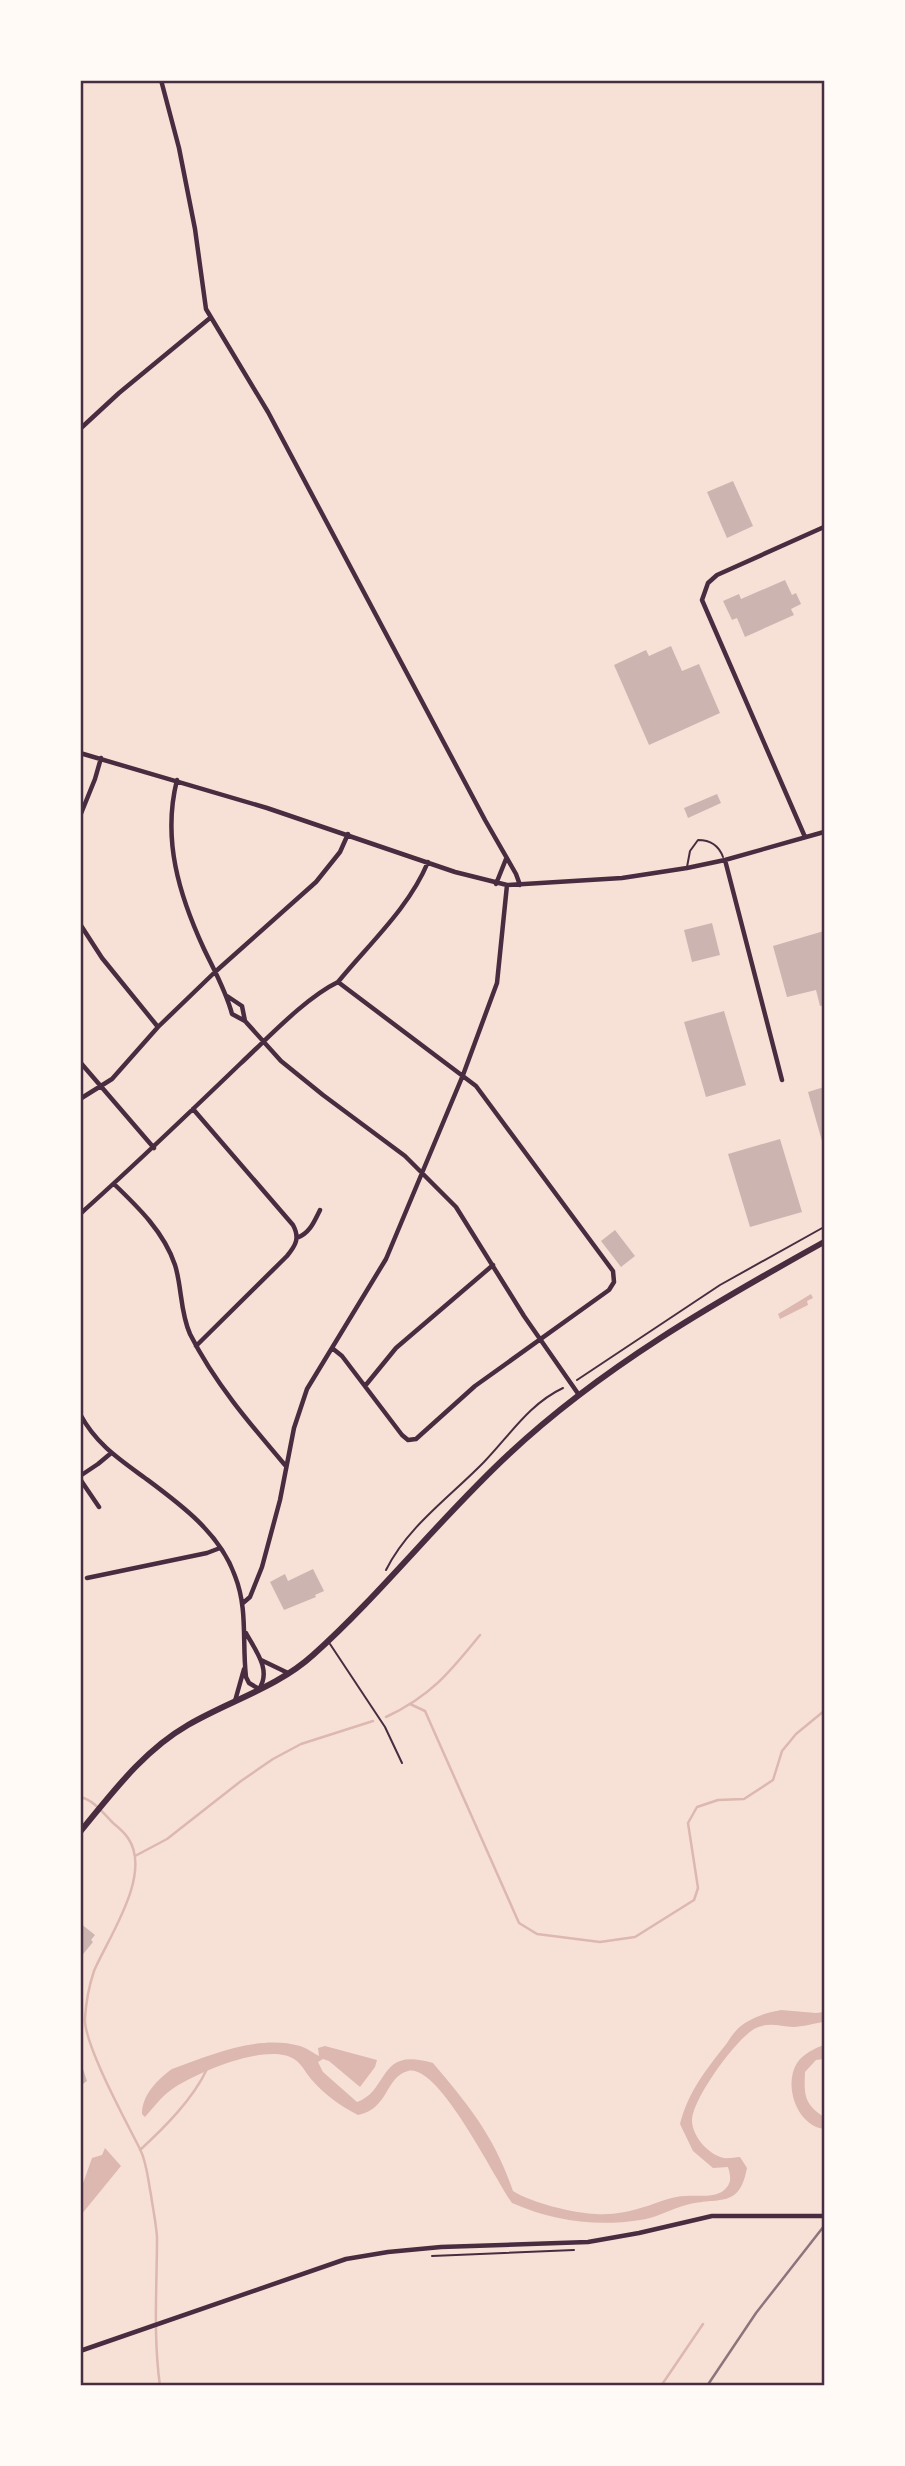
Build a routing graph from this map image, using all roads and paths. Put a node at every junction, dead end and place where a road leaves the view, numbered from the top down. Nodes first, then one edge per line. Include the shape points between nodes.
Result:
1 (162, 80) edge
2 (210, 318) junction
3 (80, 429) edge
4 (824, 527) edge
5 (80, 753) edge
6 (101, 758) junction
7 (177, 780) junction
8 (80, 816) edge
9 (824, 832) edge
10 (348, 834) junction
11 (805, 837) junction
12 (506, 858) junction
13 (725, 860) junction
14 (428, 862) junction
15 (687, 868) junction
16 (496, 884) junction
17 (507, 885) junction
18 (520, 886) junction
19 (80, 924) edge
20 (215, 972) junction
21 (338, 982) junction
22 (228, 996) junction
23 (245, 1021) junction
24 (158, 1027) junction
25 (262, 1043) junction
26 (80, 1062) edge
27 (463, 1075) junction
28 (782, 1080) dead end
29 (102, 1086) junction
30 (80, 1099) edge
31 (193, 1109) junction
32 (154, 1148) junction
33 (422, 1172) junction
34 (114, 1184) junction
35 (320, 1210) dead end
36 (80, 1214) edge
37 (824, 1227) edge
38 (297, 1238) junction
39 (824, 1242) edge
40 (493, 1265) junction
41 (540, 1339) junction
42 (196, 1346) junction
43 (332, 1348) junction
44 (571, 1384) junction
45 (365, 1386) junction
46 (579, 1396) junction
47 (80, 1415) edge
48 (110, 1454) junction
49 (285, 1466) junction
50 (80, 1477) edge
51 (99, 1507) dead end
52 (220, 1548) junction
53 (386, 1570) dead end
54 (87, 1578) dead end
55 (243, 1603) junction
56 (246, 1633) junction
57 (327, 1640) junction
58 (261, 1660) junction
59 (245, 1664) junction
60 (288, 1674) junction
61 (259, 1689) junction
62 (235, 1701) junction
63 (402, 1763) dead end
64 (80, 1832) edge
65 (824, 2216) edge
66 (575, 2250) dead end
67 (428, 2256) dead end
68 (80, 2351) edge

1 - 2 street
2 - 3 street
2 - 12 street via 268,412
4 - 11 street via 717,575 708,583 702,600
5 - 6 street
6 - 7 street
6 - 8 street
7 - 10 street
7 - 20 street via 171,836 177,879
9 - 11 street
10 - 14 street
10 - 20 street via 316,882
11 - 13 street
12 - 16 street
12 - 18 street
13 - 15 street
13 - 15 lane via 711,842 698,840
13 - 28 street
14 - 16 street
14 - 21 street via 402,906
15 - 18 street
16 - 17 street
17 - 18 street
17 - 27 street via 497,983
19 - 24 street
20 - 22 street
20 - 24 street
21 - 25 street
21 - 27 street
22 - 23 street via 242,1006
22 - 23 street via 232,1014
23 - 25 street
24 - 29 street
25 - 31 street
25 - 33 street
26 - 29 street
27 - 33 street
27 - 41 street via 505,1122 613,1271 609,1290
29 - 30 street
29 - 32 street
31 - 32 street
31 - 38 street via 293,1225
32 - 34 street
33 - 40 street via 456,1207
33 - 43 street via 386,1259
34 - 36 street
34 - 42 street via 169,1249
35 - 38 street via 311,1228
37 - 44 path via 720,1286
38 - 42 street via 287,1256
39 - 46 main road via 651,1344
40 - 41 street
40 - 45 street via 396,1348
41 - 44 street
41 - 45 street via 475,1386 416,1439 402,1436
42 - 49 street
43 - 45 street
43 - 49 street via 304,1397
44 - 46 street
44 - 53 path via 525,1414 492,1454 405,1539
46 - 57 main road via 510,1452
47 - 48 street
48 - 50 street
48 - 52 street via 183,1507
49 - 55 street via 262,1567
50 - 51 street
52 - 54 street
52 - 55 street via 236,1577
55 - 56 street
56 - 58 street
56 - 59 street
57 - 60 main road
57 - 63 lane via 357,1681
58 - 60 street
58 - 61 street via 264,1676
59 - 61 street via 249,1683
59 - 62 street
60 - 61 main road
61 - 62 main road
62 - 64 main road via 165,1740
65 - 68 street via 712,2216 588,2242 441,2247 346,2259
66 - 67 path

